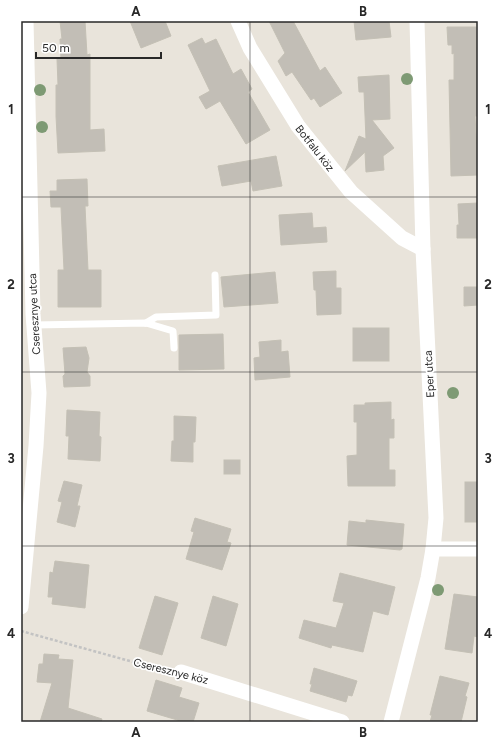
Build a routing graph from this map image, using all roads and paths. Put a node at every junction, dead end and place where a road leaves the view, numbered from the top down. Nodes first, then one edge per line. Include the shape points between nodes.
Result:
1 (26, 21) edge
2 (238, 21) edge
3 (417, 21) edge
4 (423, 249) junction
5 (215, 275) dead end
6 (146, 323) junction
7 (34, 325) junction
8 (174, 348) dead end
9 (433, 549) junction
10 (478, 549) edge
11 (21, 607) edge
12 (21, 631) edge
13 (181, 672) joint
14 (342, 722) edge
15 (391, 722) edge

1 - 7 street, Cseresznye utca
2 - 4 street, Botfalu köz via 250,48 307,138 351,192 402,238
3 - 4 street, Eper utca
4 - 9 street, Eper utca via 436,518
5 - 6 lane via 216,315 156,318
6 - 7 lane
6 - 8 lane via 172,331
7 - 11 street, Cseresznye utca via 39,393
9 - 10 street
9 - 15 street, Eper utca
12 - 13 path, Cseresznye köz via 176,674
13 - 14 street, Cseresznye köz

